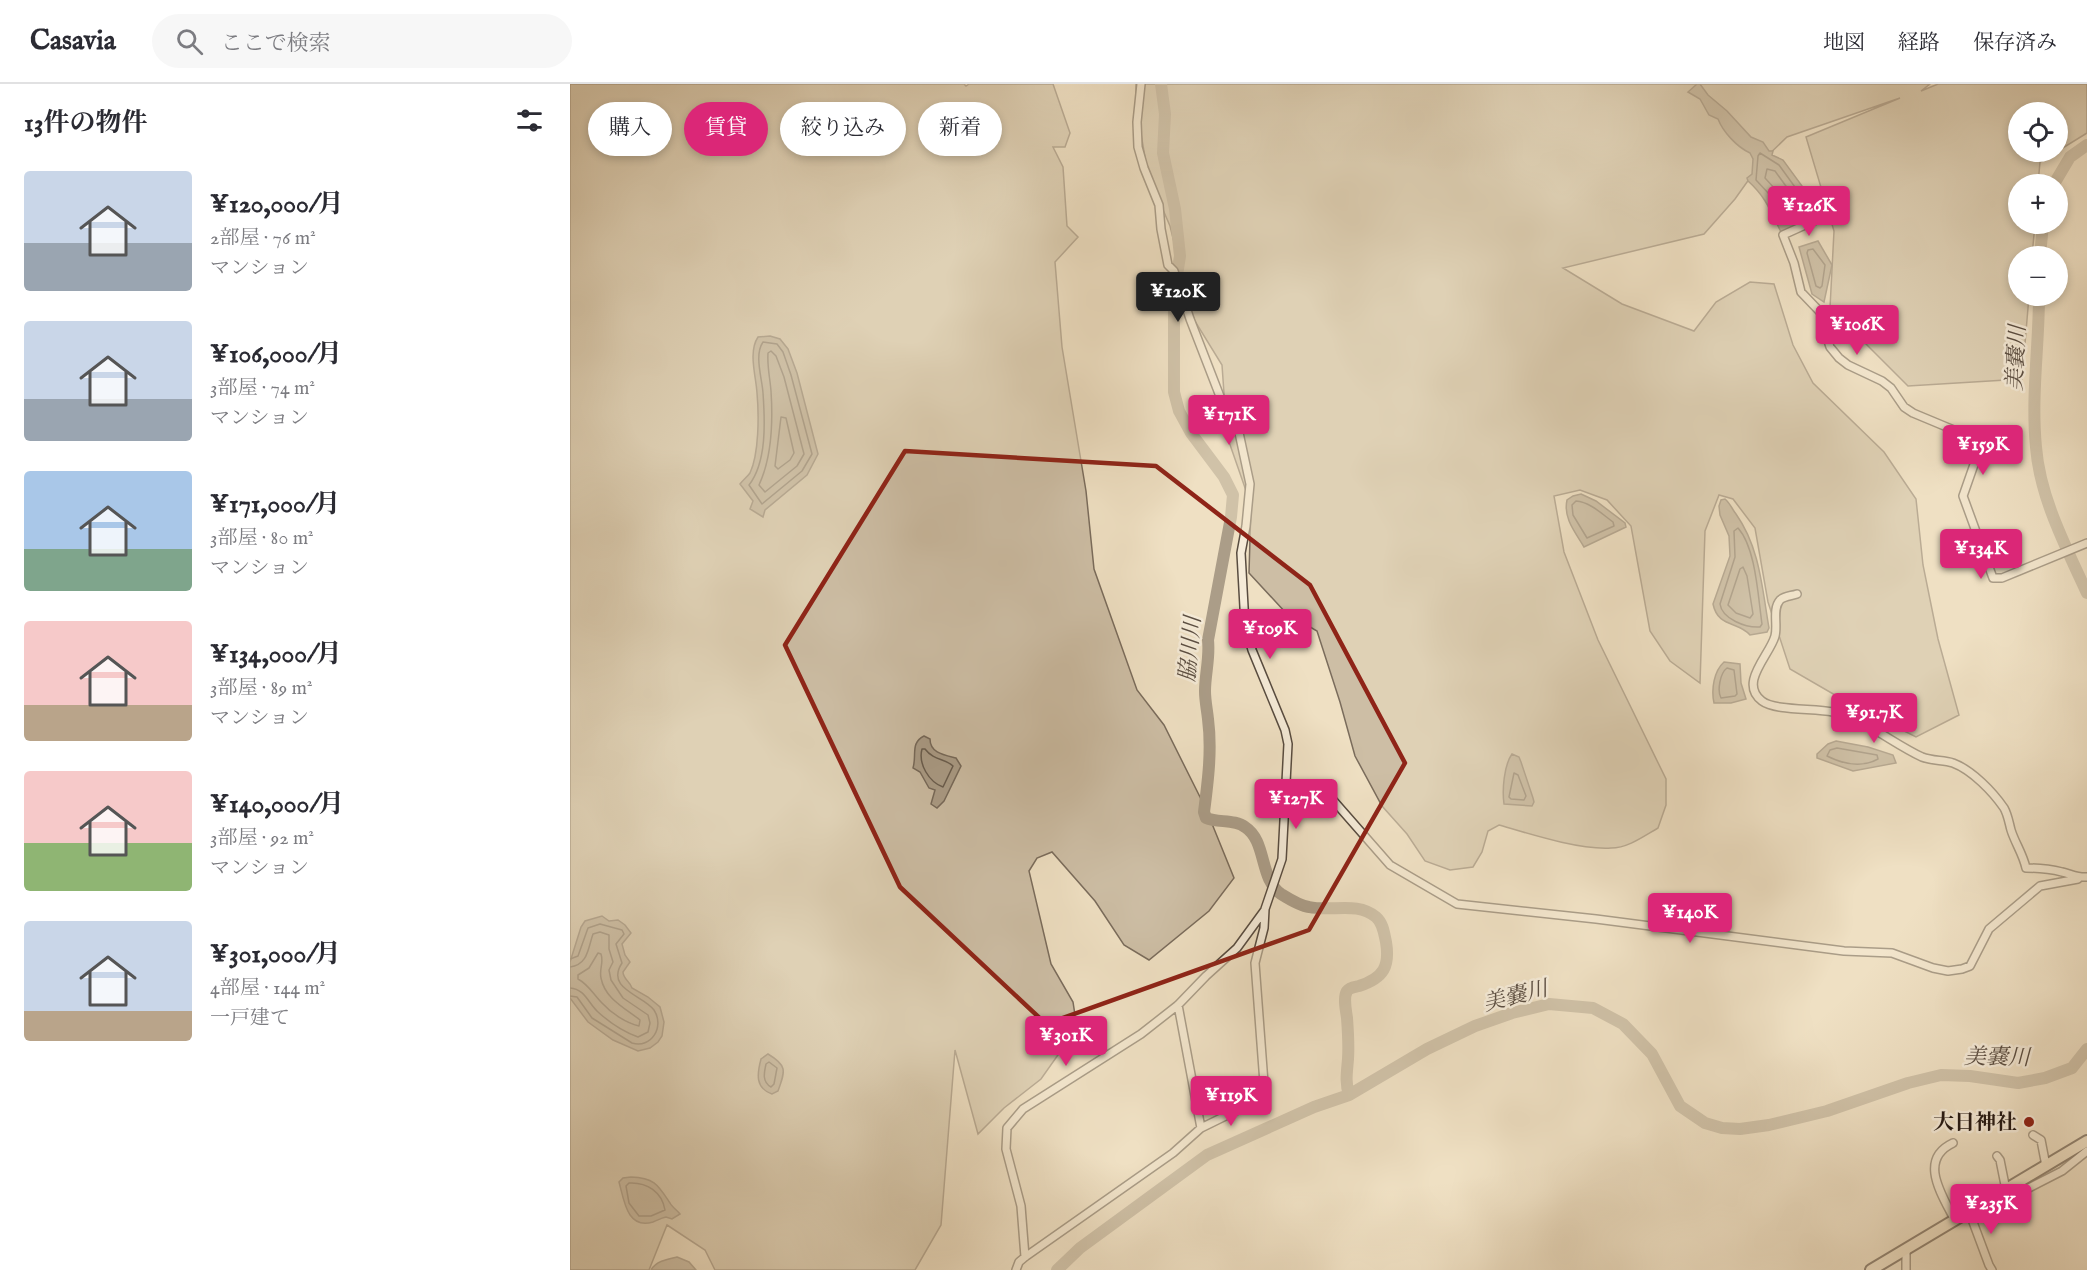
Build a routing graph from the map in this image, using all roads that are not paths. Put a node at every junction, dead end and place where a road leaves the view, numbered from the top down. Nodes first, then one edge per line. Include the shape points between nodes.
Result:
1 (1141, 84) edge
2 (1825, 216) dead end
3 (2087, 543) edge
4 (1797, 594) dead end
5 (1286, 788) junction
6 (2083, 877) edge
7 (1265, 909) junction
8 (1178, 1005) junction
9 (1201, 1128) junction
10 (2033, 1135) dead end
11 (2087, 1141) edge
12 (1953, 1143) dead end
13 (2087, 1151) edge
14 (1997, 1156) dead end
15 (2046, 1166) junction
16 (2006, 1190) junction
17 (1971, 1215) junction
18 (1955, 1221) junction
19 (1906, 1250) junction
20 (1026, 1257) junction
21 (1016, 1270) edge
22 (1871, 1270) edge
23 (1906, 1270) edge
24 (1992, 1270) edge

1 - 5 street via 1138,147 1159,205 1168,265 1174,271 1221,399 1238,428 1250,484 1241,553 1245,625 1285,730
2 - 3 street via 1782,235 1801,292 1823,315 1826,335 1839,358 1882,381 1904,407 1973,438 1977,456 1963,496 1993,578 2002,578
4 - 6 street via 1778,602 1776,634 1753,680 1758,698 1767,705 1844,714 1923,758 1954,764 1975,777 2004,809 2025,868
5 - 6 street via 1319,793 1333,800 1390,865 1457,904 1844,951 1892,953 1948,971 1970,966 1989,929 2040,886
5 - 7 street via 1283,846
7 - 8 street via 1237,948
7 - 9 street via 1255,963 1264,1083 1260,1099
8 - 9 street
8 - 20 street via 1141,1035 1023,1109 1007,1128 1006,1149 1021,1206
9 - 20 street via 1173,1153
10 - 15 street via 2041,1140
11 - 15 main road
12 - 18 street via 1945,1146 1934,1169
13 - 17 street via 2062,1171
14 - 16 street
15 - 16 main road
16 - 17 main road
17 - 18 main road
17 - 24 street
18 - 19 main road
19 - 22 main road
19 - 23 street
20 - 21 street

